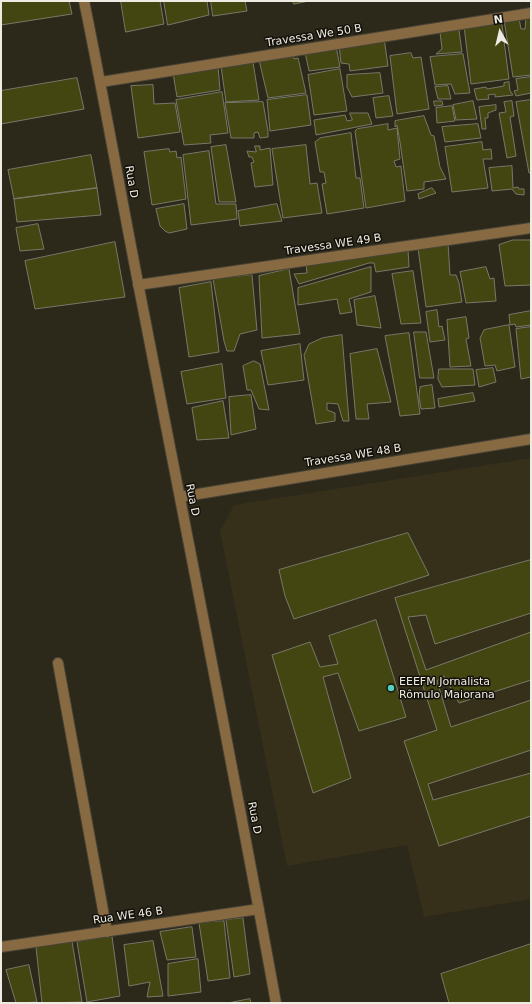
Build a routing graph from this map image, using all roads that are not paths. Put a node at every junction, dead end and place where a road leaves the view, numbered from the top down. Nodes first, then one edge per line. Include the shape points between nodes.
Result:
1 (84, 1) edge
2 (531, 13) edge
3 (101, 82) junction
4 (531, 228) edge
5 (138, 285) junction
6 (531, 439) edge
7 (180, 497) junction
8 (58, 663) dead end
9 (259, 909) junction
10 (107, 932) junction
11 (1, 947) edge
12 (276, 1003) edge

1 - 3 street, Rua D
2 - 3 street, Travessa We 50 B
3 - 5 street, Rua D
4 - 5 street, Travessa WE 49 B
5 - 7 street, Rua D
6 - 7 street, Travessa WE 48 B
7 - 9 street, Rua D
8 - 10 street
9 - 10 street, Rua WE 46 B
9 - 12 street, Rua D
10 - 11 street, Rua WE 46 B

